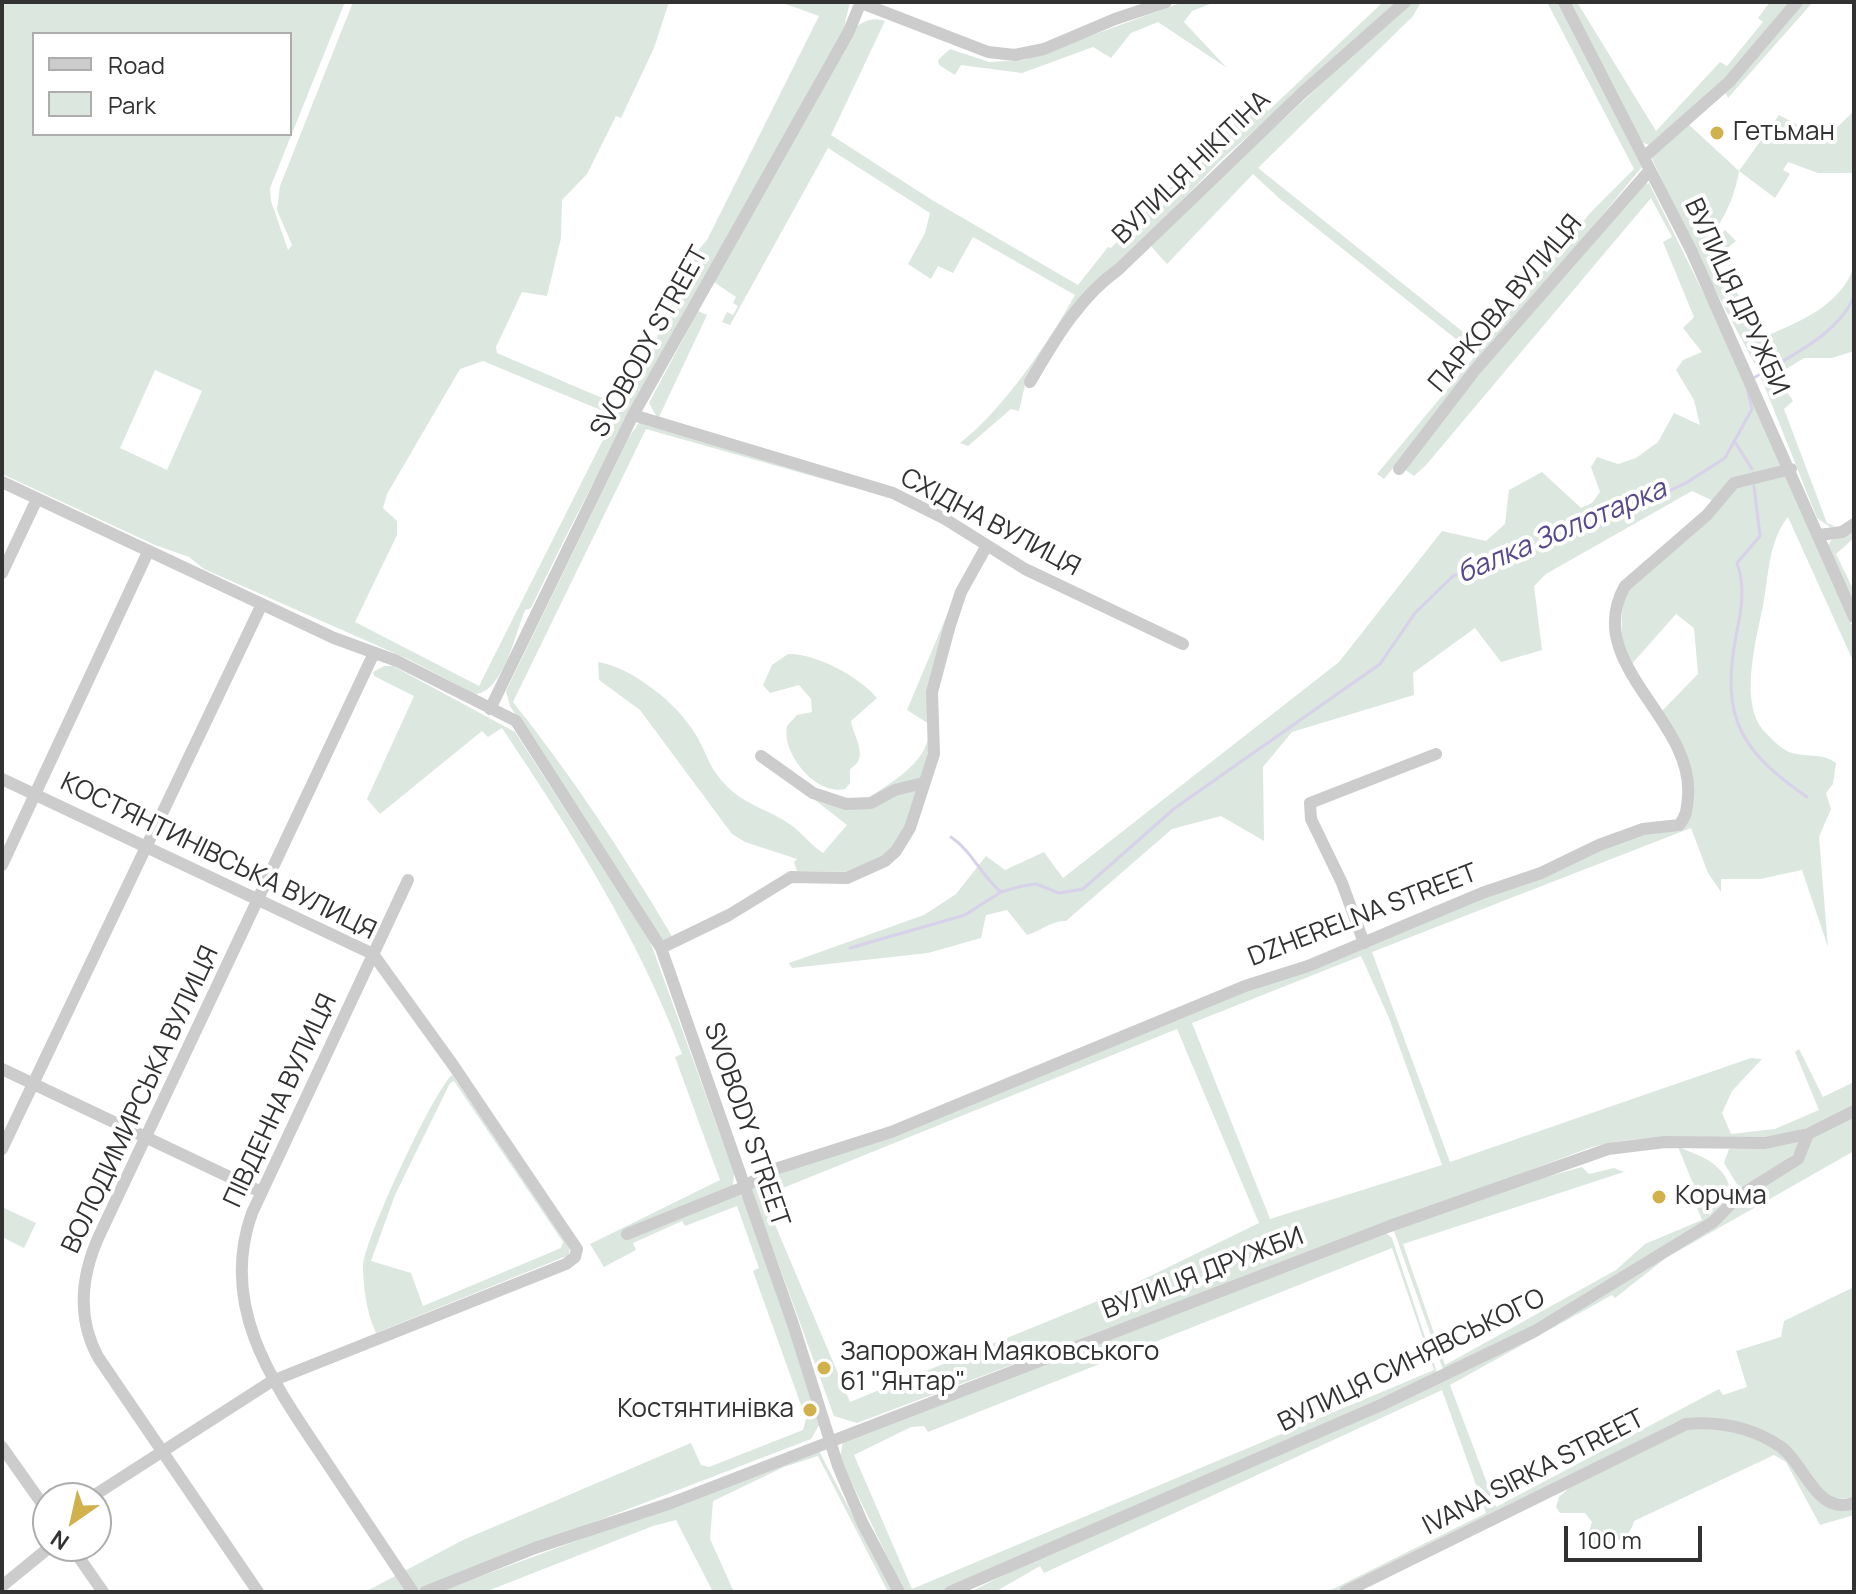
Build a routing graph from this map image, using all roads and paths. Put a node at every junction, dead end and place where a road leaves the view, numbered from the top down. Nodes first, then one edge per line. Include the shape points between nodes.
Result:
1 (1166, 2) edge
2 (1405, 2) edge
3 (1564, 2) edge
4 (1797, 2) edge
5 (861, 3) edge
6 (1644, 157) junction
7 (1650, 170) junction
8 (1030, 382) dead end
9 (633, 415) junction
10 (1399, 469) dead end
11 (1791, 469) junction
12 (2, 482) edge
13 (37, 499) junction
14 (1854, 524) edge
15 (1819, 535) junction
16 (986, 547) junction
17 (148, 552) junction
18 (2, 573) edge
19 (262, 604) junction
20 (1854, 617) edge
21 (1183, 644) dead end
22 (374, 653) junction
23 (490, 709) junction
24 (1436, 754) dead end
25 (761, 756) dead end
26 (2, 779) edge
27 (923, 783) junction
28 (36, 794) junction
29 (147, 847) junction
30 (2, 865) edge
31 (408, 880) dead end
32 (258, 899) junction
33 (1364, 943) junction
34 (661, 948) junction
35 (373, 954) junction
36 (2, 1069) edge
37 (32, 1084) junction
38 (1854, 1111) edge
39 (1808, 1134) junction
40 (145, 1137) junction
41 (2, 1149) edge
42 (744, 1187) junction
43 (261, 1192) junction
44 (627, 1234) dead end
45 (272, 1381) junction
46 (830, 1439) junction
47 (2, 1447) edge
48 (161, 1451) junction
49 (112, 1483) edge
50 (32, 1489) edge
51 (1854, 1503) edge
52 (32, 1562) edge
53 (82, 1562) edge
54 (2, 1586) edge
55 (103, 1592) edge
56 (258, 1592) edge
57 (413, 1592) edge
58 (425, 1592) edge
59 (899, 1592) edge
60 (950, 1592) edge
61 (1345, 1592) edge

1 - 5 street via 1015,55 988,52
2 - 8 street, ВУЛИЦЯ НІКІТІНА via 1095,286
3 - 6 street, ВУЛИЦЯ ДРУЖБИ
4 - 6 street via 1729,82
5 - 9 street, SVOBODY STREET
6 - 7 street, ВУЛИЦЯ ДРУЖБИ
7 - 10 street, ПАРКОВА ВУЛИЦЯ via 1475,370
7 - 11 street, ВУЛИЦЯ ДРУЖБИ
9 - 16 street, СХІДНА ВУЛИЦЯ via 893,493
9 - 23 street, SVOBODY STREET
11 - 15 street, ВУЛИЦЯ ДРУЖБИ
11 - 33 street, DZHERELNA STREET via 1730,485 1707,515 1620,595 1618,640 1625,667 1684,760 1689,779 1682,822 1599,845
12 - 13 street, SVOBODY STREET
13 - 17 street, SVOBODY STREET
13 - 18 street
14 - 15 street via 1842,532
15 - 20 street, ВУЛИЦЯ ДРУЖБИ
16 - 21 street, СХІДНА ВУЛИЦЯ
16 - 27 street via 961,592 934,683 936,743
17 - 19 street, SVOBODY STREET
17 - 28 street
19 - 22 street, SVOBODY STREET
19 - 29 street
22 - 23 street, SVOBODY STREET
22 - 32 street, ВОЛОДИМИРСЬКА ВУЛИЦЯ
23 - 34 street, SVOBODY STREET via 516,721
24 - 33 street via 1310,803 1311,819
25 - 27 street via 813,793 846,804 871,803
26 - 28 street, КОСТЯНТИНІВСЬКА ВУЛИЦЯ
27 - 34 street via 906,836 885,861 847,878 791,877
28 - 29 street, КОСТЯНТИНІВСЬКА ВУЛИЦЯ
28 - 30 street
29 - 32 street, КОСТЯНТИНІВСЬКА ВУЛИЦЯ
29 - 37 street
31 - 35 street, ПІВДЕННА ВУЛИЦЯ
32 - 35 street, КОСТЯНТИНІВСЬКА ВУЛИЦЯ
32 - 40 street, ВОЛОДИМИРСЬКА ВУЛИЦЯ
33 - 42 street, DZHERELNA STREET via 1245,986 891,1132 772,1170
34 - 42 street, SVOBODY STREET
35 - 43 street, ПІВДЕННА ВУЛИЦЯ
35 - 45 street, КОСТЯНТИНІВСЬКА ВУЛИЦЯ via 574,1239 576,1253 566,1264
36 - 37 street
37 - 40 street
37 - 41 street
38 - 39 street
39 - 46 street, ВУЛИЦЯ ДРУЖБИ via 1765,1143 1665,1142 1608,1149
39 - 60 street, ВУЛИЦЯ СИНЯВСЬКОГО via 1798,1159 1739,1196 1713,1222 1535,1331 1381,1405
40 - 43 street
40 - 48 street, ВОЛОДИМИРСЬКА ВУЛИЦЯ via 93,1249 83,1302 98,1357
42 - 44 street, DZHERELNA STREET
42 - 46 street, SVOBODY STREET
43 - 45 street, ПІВДЕННА ВУЛИЦЯ via 245,1235 241,1276 252,1336
45 - 48 street, КОСТЯНТИНІВСЬКА ВУЛИЦЯ
45 - 57 street, ПІВДЕННА ВУЛИЦЯ
46 - 58 street, ВУЛИЦЯ ДРУЖБИ
46 - 59 street, SVOBODY STREET via 862,1522
47 - 50 street
48 - 49 street, КОСТЯНТИНІВСЬКА ВУЛИЦЯ
48 - 56 street, ВОЛОДИМИРСЬКА ВУЛИЦЯ
51 - 61 street, IVANA SIRKA STREET via 1838,1505 1824,1499 1782,1448 1749,1430 1701,1423 1671,1428
52 - 54 street
53 - 55 street

